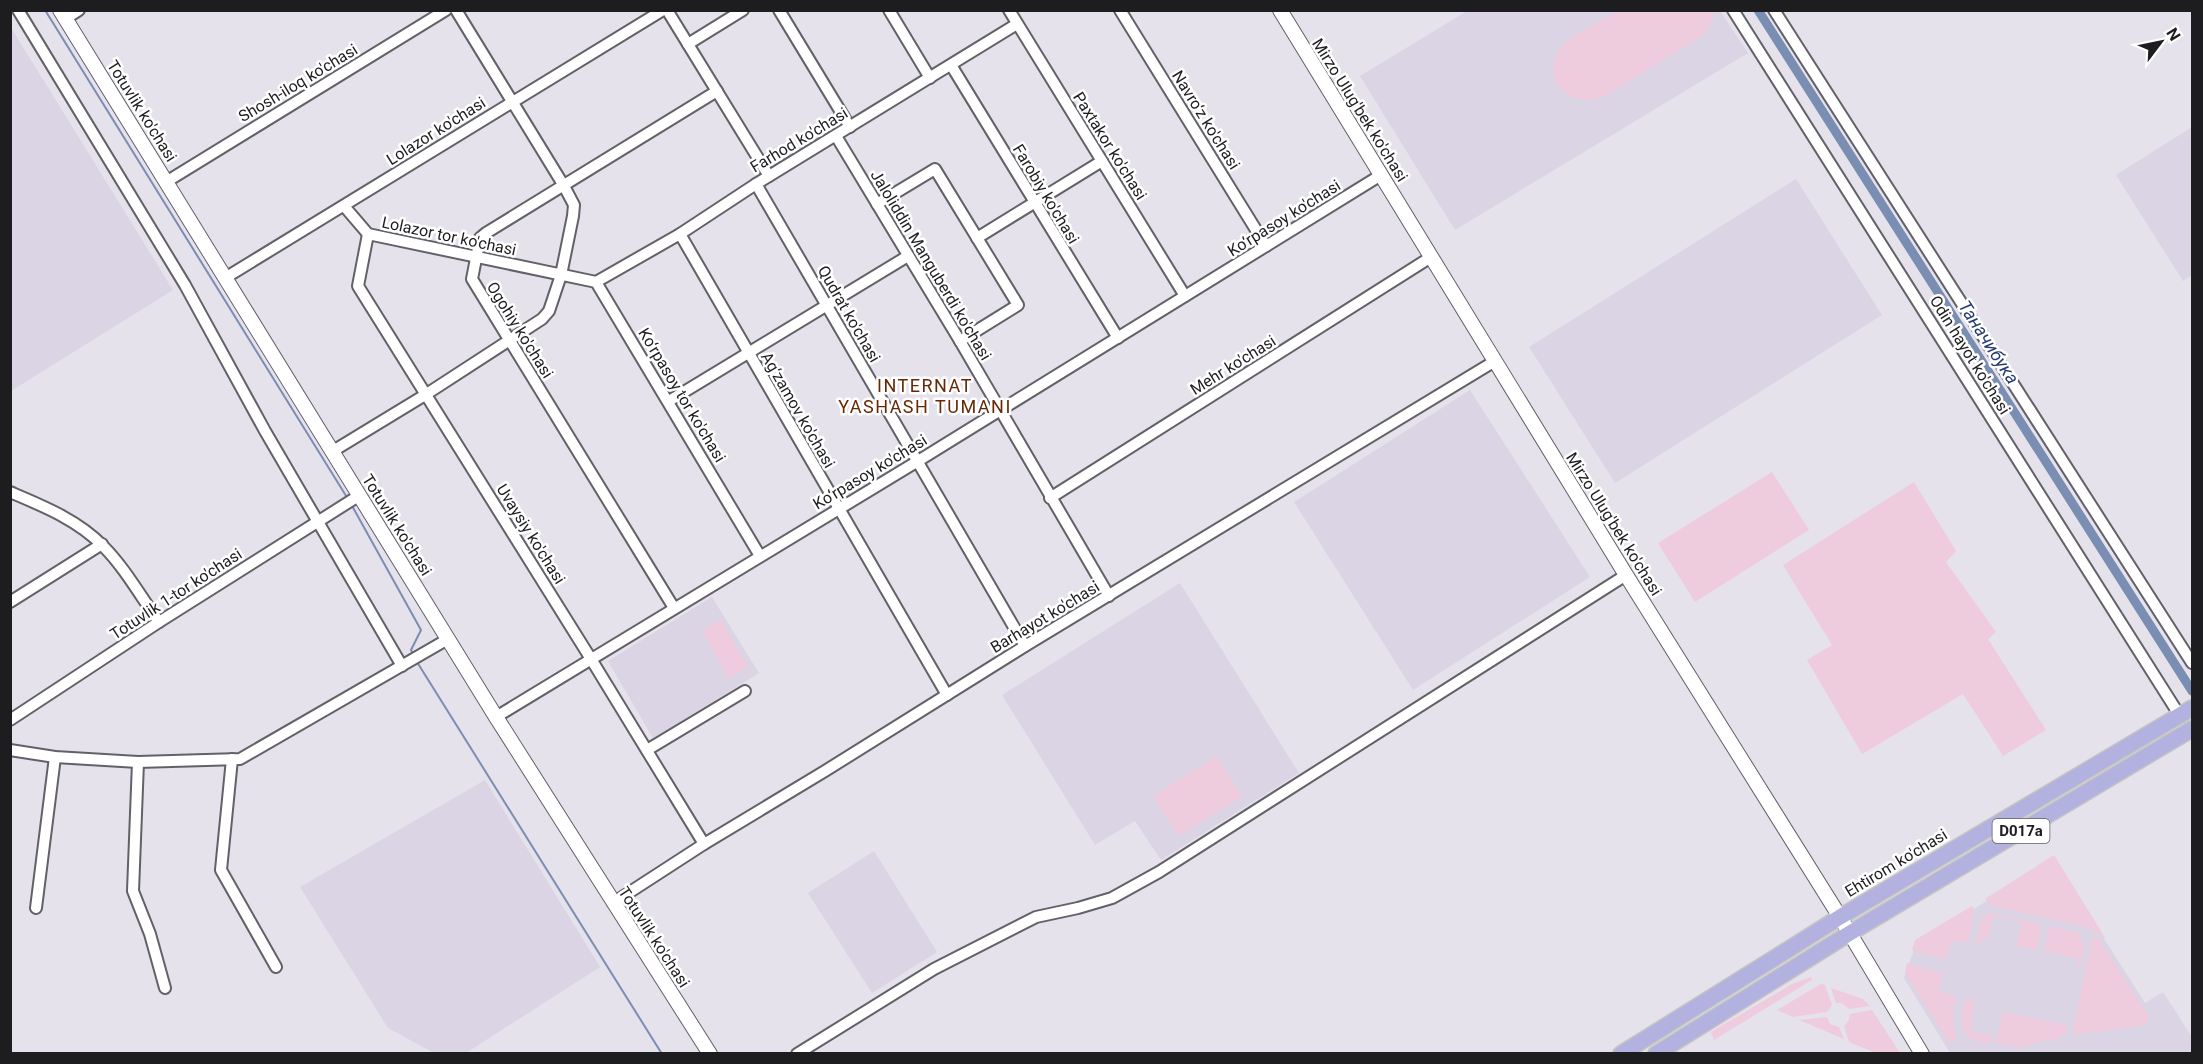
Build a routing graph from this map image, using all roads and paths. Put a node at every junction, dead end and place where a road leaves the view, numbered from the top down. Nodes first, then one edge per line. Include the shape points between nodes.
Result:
1 (18, 10) edge
2 (79, 10) edge
3 (446, 10) edge
4 (456, 10) edge
5 (665, 10) edge
6 (743, 10) edge
7 (779, 10) edge
8 (890, 10) edge
9 (1009, 10) edge
10 (1120, 10) edge
11 (1280, 10) edge
12 (1734, 10) edge
13 (1774, 10) edge
14 (63, 15) edge
15 (1017, 24) junction
16 (688, 44) junction
17 (951, 65) junction
18 (930, 78) junction
19 (717, 91) junction
20 (512, 102) junction
21 (850, 127) junction
22 (836, 136) junction
23 (1102, 160) junction
24 (1381, 175) junction
25 (769, 176) junction
26 (166, 182) junction
27 (756, 184) junction
28 (564, 186) junction
29 (1034, 202) junction
30 (877, 204) junction
31 (344, 206) junction
32 (368, 234) junction
33 (680, 234) junction
34 (977, 238) junction
35 (1266, 246) junction
36 (908, 256) junction
37 (1431, 257) junction
38 (476, 258) junction
39 (561, 275) junction
40 (225, 278) junction
41 (596, 282) junction
42 (1185, 296) junction
43 (826, 307) junction
44 (1118, 338) junction
45 (960, 340) junction
46 (510, 341) junction
47 (747, 353) junction
48 (1495, 361) junction
49 (425, 394) junction
50 (669, 401) junction
51 (1000, 410) junction
52 (333, 451) junction
53 (918, 461) junction
54 (11, 492) edge
55 (357, 497) junction
56 (1050, 498) junction
57 (838, 508) junction
58 (318, 522) junction
59 (102, 544) junction
60 (760, 556) junction
61 (1626, 575) junction
62 (1109, 596) junction
63 (10, 602) edge
64 (674, 608) junction
65 (159, 622) junction
66 (448, 639) junction
67 (1025, 646) junction
68 (591, 659) junction
69 (2193, 663) edge
70 (405, 664) junction
71 (745, 691) dead end
72 (947, 695) junction
73 (2186, 712) edge
74 (496, 717) junction
75 (10, 720) edge
76 (2192, 730) edge
77 (10, 750) edge
78 (647, 750) junction
79 (55, 757) junction
80 (232, 759) junction
81 (138, 762) junction
82 (704, 844) junction
83 (613, 903) junction
84 (36, 908) dead end
85 (1840, 917) junction
86 (1850, 933) junction
87 (276, 967) dead end
88 (165, 988) dead end
89 (710, 1053) edge
90 (797, 1053) edge
91 (1621, 1053) edge
92 (1656, 1053) edge
93 (1922, 1053) edge

1 - 58 street via 185,285
2 - 14 street
3 - 26 street, Shosh-iloq ko'chasi
4 - 20 street
5 - 16 street
5 - 20 street, Lolazor ko'chasi
6 - 16 street
7 - 21 street
8 - 18 street
9 - 15 street, Paxtakor ko'chasi
10 - 35 street, Navro‘z ko'chasi
11 - 24 main road, Mirzo Ulug'bek ko'chasi
12 - 73 street, Odin hayot ko'chasi
13 - 69 street, Odin hayot ko'chasi
14 - 26 main road, Totuvlik ko'chasi
15 - 17 street, Farhod ko'chasi
15 - 23 street, Paxtakor ko'chasi
16 - 19 street
17 - 18 street, Farhod ko'chasi
17 - 29 street, Farobiy ko'chasi
18 - 21 street, Farhod ko'chasi
19 - 25 street
19 - 28 street, Ogohiy ko'chasi
20 - 28 street
20 - 31 street, Lolazor ko'chasi
21 - 22 street, Farhod ko'chasi
22 - 25 street, Farhod ko'chasi
22 - 30 street, Jaloliddin Manguberdi ko'chasi
23 - 29 street
23 - 42 street, Paxtakor ko'chasi
24 - 35 street, Ko‘rpasoy ko'chasi
24 - 37 main road, Mirzo Ulug'bek ko'chasi
25 - 27 street, Farhod ko'chasi
26 - 40 main road, Totuvlik ko'chasi
27 - 33 street, Farhod ko'chasi
27 - 43 street, Qudrat ko'chasi
28 - 38 street, Ogohiy ko'chasi via 486,233 480,238
28 - 39 street via 574,205
29 - 34 street
29 - 44 street, Farobiy ko'chasi
30 - 34 street via 935,169
30 - 36 street, Jaloliddin Manguberdi ko'chasi
31 - 32 street, Lolazor tor ko'chasi
31 - 40 street, Lolazor ko'chasi
32 - 38 street, Lolazor tor ko'chasi
32 - 49 street, Uvaysiy ko'chasi via 358,286
33 - 41 street, Farhod ko'chasi
33 - 47 street, Ag‘zamov ko'chasi
34 - 45 street via 1018,304
35 - 42 street, Ko‘rpasoy ko'chasi
36 - 43 street
36 - 45 street, Jaloliddin Manguberdi ko'chasi
37 - 48 main road, Mirzo Ulug'bek ko'chasi
37 - 56 street, Mehr ko'chasi
38 - 39 street, Lolazor tor ko'chasi
38 - 46 street, Ogohiy ko'chasi via 472,279
39 - 41 street
39 - 46 street via 549,311
40 - 52 main road, Totuvlik ko'chasi
41 - 50 street, Ko‘rpasoy tor ko'chasi
42 - 44 street, Ko‘rpasoy ko'chasi
43 - 47 street
43 - 53 street, Qudrat ko'chasi
44 - 51 street, Ko‘rpasoy ko'chasi
45 - 51 street, Jaloliddin Manguberdi ko'chasi
46 - 49 street
46 - 64 street, Ogohiy ko'chasi
47 - 50 street
47 - 57 street, Ag‘zamov ko'chasi
48 - 61 main road, Mirzo Ulug'bek ko'chasi
48 - 62 street, Barhayot ko'chasi
49 - 52 street
49 - 68 street, Uvaysiy ko'chasi
50 - 60 street, Ko‘rpasoy tor ko'chasi
51 - 53 street, Ko‘rpasoy ko'chasi
51 - 56 street, Jaloliddin Manguberdi ko'chasi
52 - 55 main road, Totuvlik ko'chasi
53 - 57 street, Ko‘rpasoy ko'chasi
53 - 67 street, Qudrat ko'chasi
54 - 59 street via 56,512
55 - 58 street, Totuvlik 1-tor ko'chasi
55 - 66 main road, Totuvlik ko'chasi
56 - 62 street, Jaloliddin Manguberdi ko'chasi
57 - 60 street, Ko‘rpasoy ko'chasi
57 - 72 street, Ag‘zamov ko'chasi
58 - 65 street, Totuvlik 1-tor ko'chasi
58 - 70 street
59 - 63 street
59 - 65 street
60 - 64 street, Ko‘rpasoy ko'chasi
61 - 85 main road, Mirzo Ulug'bek ko'chasi
61 - 90 street via 1160,872 1112,898 1036,917 934,969
62 - 67 street, Barhayot ko'chasi
64 - 68 street, Ko‘rpasoy ko'chasi
65 - 75 street, Totuvlik 1-tor ko'chasi
66 - 70 street
66 - 74 main road, Totuvlik ko'chasi
67 - 72 street, Barhayot ko'chasi
68 - 74 street, Ko‘rpasoy ko'chasi
68 - 78 street, Uvaysiy ko'chasi
70 - 80 street via 240,759
71 - 78 street
72 - 82 street, Barhayot ko'chasi
73 - 85 main road, Ehtirom ko'chasi / D017a
74 - 83 main road, Totuvlik ko'chasi
76 - 86 main road, D017a
77 - 79 street
78 - 82 street, Uvaysiy ko'chasi
79 - 81 street
79 - 84 street
80 - 81 street
80 - 87 street via 221,870
81 - 88 street via 133,891
82 - 83 street, Barhayot ko'chasi
83 - 89 main road, Totuvlik ko'chasi
85 - 86 main road, Mirzo Ulug'bek ko'chasi
85 - 91 main road, Ehtirom ko'chasi / D017a
86 - 92 main road, D017a
86 - 93 main road, Mirzo Ulug'bek ko'chasi

